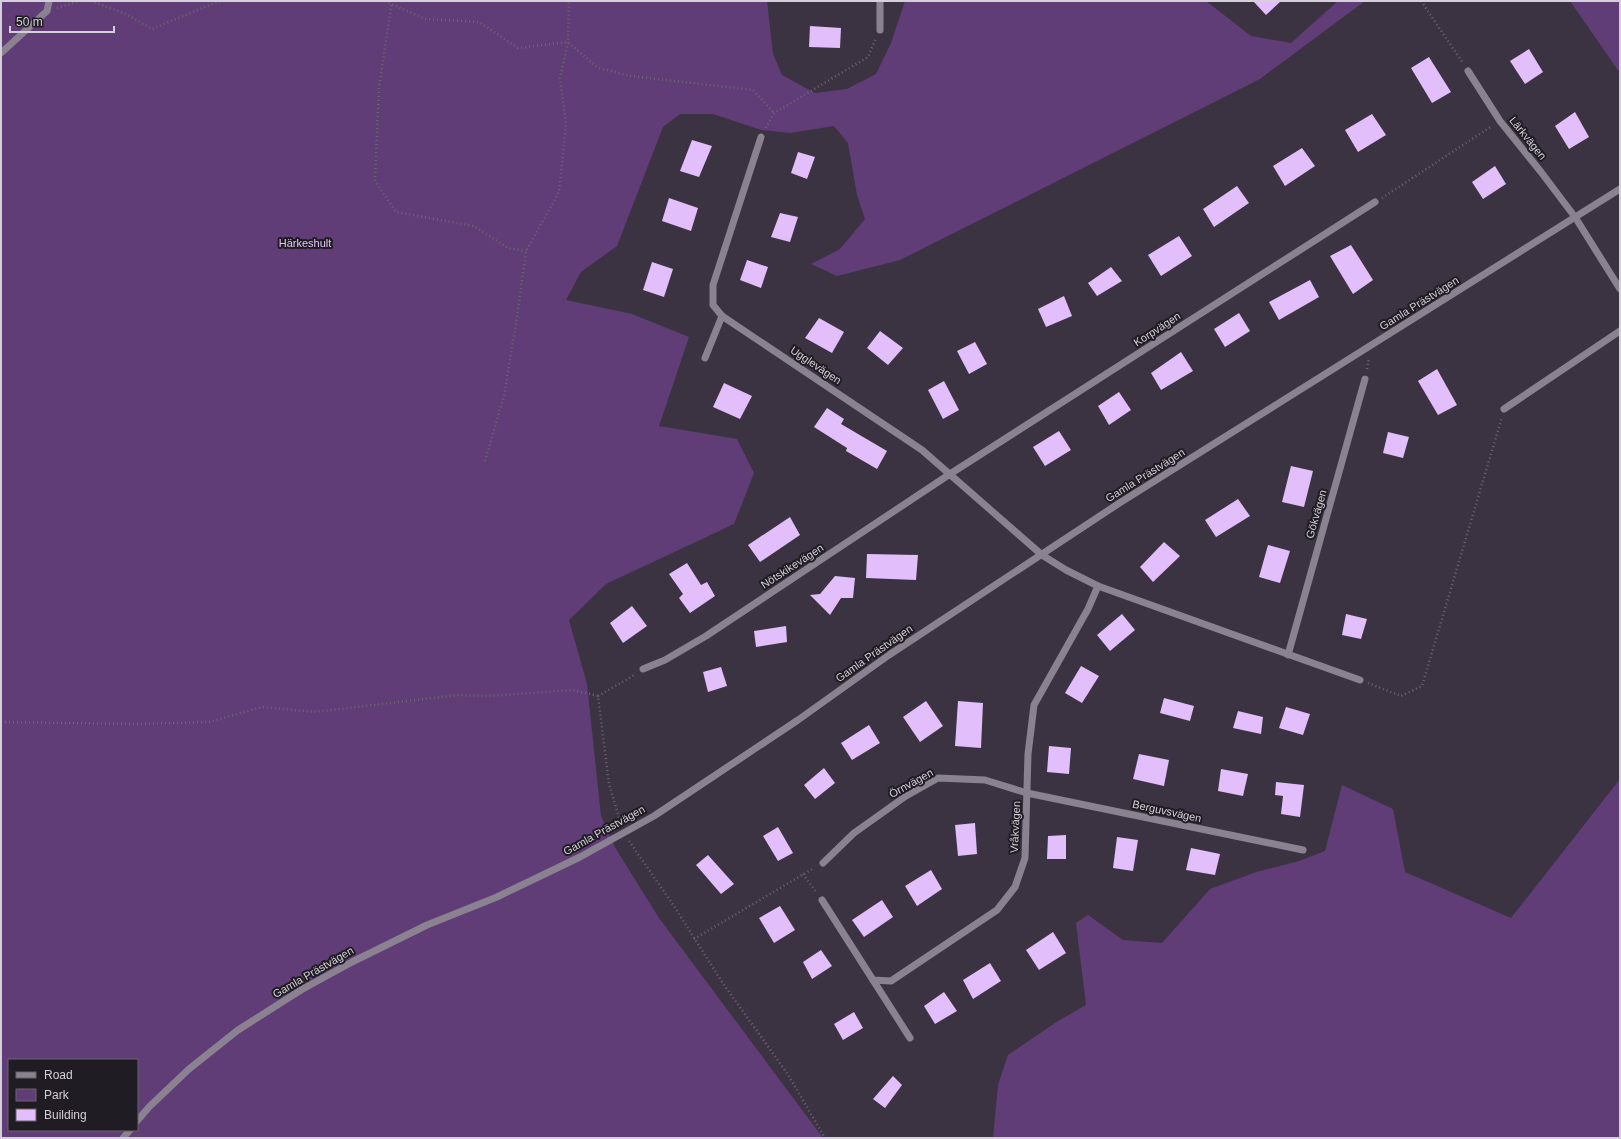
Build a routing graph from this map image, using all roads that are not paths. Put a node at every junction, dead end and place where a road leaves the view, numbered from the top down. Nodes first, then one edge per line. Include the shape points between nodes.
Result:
1 (49, 1) edge
2 (880, 1) edge
3 (880, 30) road end
4 (1, 53) edge
5 (1468, 71) road end
6 (761, 137) road end
7 (1620, 189) edge
8 (1375, 202) road end
9 (1575, 217) junction
10 (1620, 290) edge
11 (722, 316) junction
12 (1620, 331) edge
13 (705, 358) dead end
14 (1365, 379) road end
15 (1504, 409) road end
16 (950, 474) junction
17 (1042, 555) junction
18 (1098, 586) junction
19 (1288, 655) junction
20 (643, 669) road end
21 (1360, 680) road end
22 (1027, 793) junction
23 (1303, 850) dead end
24 (823, 863) road end
25 (822, 900) road end
26 (872, 980) junction
27 (910, 1038) dead end
28 (138, 1120) edge

1 - 4 street via 47,11
2 - 3 street
5 - 9 street, Lärkvägen via 1500,121
6 - 11 street, Ugglevägen via 713,285 713,304
7 - 9 street, Gamla Prästvägen
8 - 16 street, Korpvägen
9 - 10 street, Lärkvägen
9 - 17 street, Gamla Prästvägen via 1121,502
11 - 13 street
11 - 16 street, Ugglevägen via 922,450
12 - 15 street
14 - 19 street, Gökvägen
16 - 17 street, Ugglevägen
16 - 20 street, Nötskikevägen via 706,636 665,660
17 - 18 street
17 - 28 street, Gamla Prästvägen via 889,655 798,720 660,812 580,857 497,897 420,929 301,990 238,1030 189,1069
18 - 19 street
18 - 22 street, Vråkvägen via 1088,609 1034,705 1028,754
19 - 21 street
22 - 23 street, Berguvsvägen
22 - 24 street, Örnvägen via 985,780 938,778 906,796 854,833
22 - 26 street, Vråkvägen via 1025,858 1015,886 997,910 891,981
25 - 26 street
26 - 27 street

